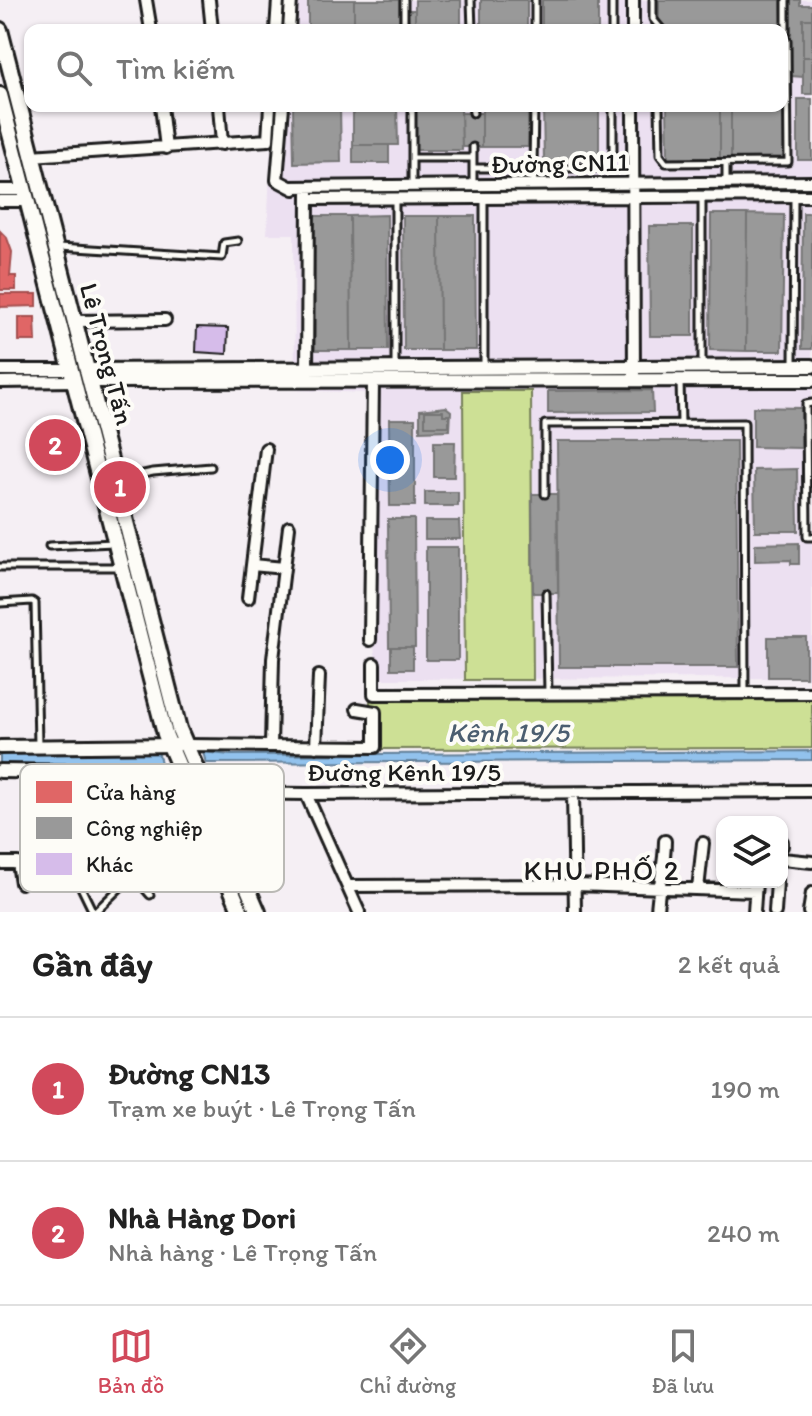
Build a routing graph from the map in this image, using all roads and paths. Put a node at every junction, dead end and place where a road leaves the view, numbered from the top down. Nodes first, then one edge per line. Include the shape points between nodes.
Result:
1 (146, 0) edge
2 (209, 0) edge
3 (278, 0) edge
4 (291, 0) edge
5 (404, 0) edge
6 (471, 0) edge
7 (535, 0) edge
8 (612, 0) edge
9 (633, 0) edge
10 (653, 0) edge
11 (786, 0) edge
12 (150, 24) edge
13 (211, 24) edge
14 (276, 24) edge
15 (289, 24) edge
16 (404, 24) edge
17 (472, 24) edge
18 (535, 24) edge
19 (612, 24) edge
20 (633, 24) edge
21 (657, 24) edge
22 (786, 24) edge
23 (0, 30) edge
24 (0, 95) edge
25 (162, 112) edge
26 (219, 112) edge
27 (270, 112) edge
28 (283, 112) edge
29 (412, 112) edge
30 (534, 112) edge
31 (613, 112) edge
32 (633, 112) edge
33 (659, 112) edge
34 (788, 112) edge
35 (222, 144) junction
36 (473, 147) dead end
37 (166, 148) junction
38 (31, 156) junction
39 (412, 158) junction
40 (473, 158) junction
41 (726, 163) junction
42 (473, 168) junction
43 (533, 168) junction
44 (812, 182) edge
45 (726, 183) junction
46 (633, 184) junction
47 (395, 185) junction
48 (412, 185) junction
49 (479, 186) junction
50 (534, 186) junction
51 (290, 187) junction
52 (308, 187) junction
53 (0, 190) edge
54 (25, 195) junction
55 (812, 196) edge
56 (634, 197) junction
57 (702, 197) junction
58 (794, 197) junction
59 (395, 198) junction
60 (484, 198) junction
61 (308, 199) junction
62 (0, 201) edge
63 (238, 241) dead end
64 (54, 246) junction
65 (165, 320) dead end
66 (74, 321) junction
67 (484, 366) junction
68 (633, 366) junction
69 (702, 366) junction
70 (793, 366) junction
71 (812, 366) edge
72 (395, 367) junction
73 (0, 370) edge
74 (307, 373) junction
75 (71, 375) junction
76 (88, 375) junction
77 (680, 380) junction
78 (812, 380) edge
79 (373, 381) junction
80 (396, 381) junction
81 (634, 381) junction
82 (0, 382) edge
83 (812, 403) edge
84 (681, 423) junction
85 (266, 449) dead end
86 (211, 467) dead end
87 (115, 480) junction
88 (545, 494) dead end
89 (289, 527) dead end
90 (812, 537) edge
91 (115, 543) junction
92 (49, 546) dead end
93 (252, 565) junction
94 (0, 567) edge
95 (121, 567) junction
96 (284, 568) junction
97 (546, 593) dead end
98 (248, 598) dead end
99 (0, 603) edge
100 (370, 640) dead end
101 (374, 664) dead end
102 (319, 676) dead end
103 (548, 693) junction
104 (812, 693) edge
105 (745, 694) junction
106 (357, 709) dead end
107 (169, 745) junction
108 (185, 745) junction
109 (38, 746) junction
110 (271, 746) junction
111 (0, 747) edge
112 (316, 747) junction
113 (177, 764) edge
114 (193, 764) edge
115 (812, 791) edge
116 (573, 793) junction
117 (284, 794) edge
118 (306, 794) junction
119 (665, 841) dead end
120 (703, 843) dead end
121 (788, 860) edge
122 (812, 862) edge
123 (0, 863) edge
124 (20, 876) edge
125 (575, 885) junction
126 (348, 886) junction
127 (658, 888) junction
128 (726, 888) edge
129 (755, 888) edge
130 (777, 888) edge
131 (698, 889) junction
132 (84, 892) edge
133 (115, 892) edge
134 (147, 892) edge
135 (232, 892) edge
136 (249, 892) edge
137 (812, 893) edge
138 (150, 895) dead end
139 (94, 912) edge
140 (241, 912) edge
141 (258, 912) edge
142 (359, 912) edge
143 (575, 912) edge
144 (657, 912) edge
145 (754, 912) edge
146 (775, 912) edge
147 (809, 912) edge

1 - 12 street
2 - 13 street
3 - 14 street
4 - 15 street
5 - 16 lane
6 - 17 lane
7 - 18 lane
8 - 19 lane
9 - 20 street
10 - 21 lane
11 - 22 lane
23 - 38 main road, Lê Trọng Tấn
24 - 54 main road, Lê Trọng Tấn
25 - 37 street
26 - 35 street
27 - 35 street via 268,140
28 - 51 street via 277,180
29 - 39 lane
30 - 43 lane
31 - 43 lane via 613,156 601,168
32 - 46 street
33 - 41 lane via 660,155 666,163
34 - 41 lane via 788,162
35 - 37 street
36 - 40 lane
37 - 38 street
38 - 64 main road, Lê Trọng Tấn
39 - 40 lane
39 - 48 lane
40 - 42 lane
41 - 45 lane
42 - 43 lane
42 - 49 lane
43 - 50 lane
44 - 45 street, Đường CN11
45 - 46 street, Đường CN11
46 - 50 street, Đường CN11
46 - 56 street
47 - 48 street, Đường CN11
47 - 52 street, Đường CN11
47 - 59 lane
48 - 49 street, Đường CN11
49 - 50 street, Đường CN11
49 - 60 lane
51 - 52 street, Đường CN11
51 - 61 street
52 - 61 street
53 - 54 street
54 - 62 street
54 - 75 main road, Lê Trọng Tấn
55 - 58 street, Đường CN11
56 - 57 street, Đường CN11
56 - 60 street, Đường CN11
56 - 68 street
57 - 58 street, Đường CN11
57 - 69 lane
58 - 70 lane
59 - 60 street, Đường CN11
59 - 61 street, Đường CN11
59 - 72 lane
60 - 67 lane
61 - 74 street
63 - 64 lane via 224,243 222,257
64 - 66 main road, Lê Trọng Tấn
65 - 66 street
66 - 76 main road, Lê Trọng Tấn
67 - 68 street
67 - 72 street
68 - 69 street
68 - 81 street
69 - 70 street
70 - 71 street
72 - 74 street
72 - 80 street
73 - 75 street
74 - 76 street
74 - 79 street
75 - 76 main road
75 - 82 street
75 - 91 main road, Lê Trọng Tấn
76 - 87 main road, Lê Trọng Tấn
77 - 78 street
77 - 81 street
77 - 84 lane
79 - 80 street
79 - 100 street
80 - 81 street
83 - 90 lane via 806,404 807,537
84 - 88 lane via 545,424
84 - 105 lane via 744,423
85 - 93 street
86 - 87 lane
87 - 108 main road, Lê Trọng Tấn
89 - 96 street
91 - 92 lane
91 - 95 main road, Lê Trọng Tấn
93 - 96 street
93 - 98 street
94 - 95 lane
95 - 107 main road, Lê Trọng Tấn
96 - 110 street via 273,659
97 - 103 lane
99 - 109 lane via 35,603
101 - 103 street via 374,694
102 - 112 street
103 - 105 street
104 - 105 street
106 - 112 street via 375,712 375,747
107 - 108 street
107 - 109 street
107 - 113 main road, Lê Trọng Tấn
108 - 110 street
108 - 114 main road, Lê Trọng Tấn
109 - 111 street
110 - 112 street
115 - 116 street, Đường Kênh 19/5
116 - 118 street, Đường Kênh 19/5
116 - 125 street
117 - 118 street, Đường Kênh 19/5
118 - 126 street
119 - 127 street
120 - 131 street
121 - 122 street
123 - 124 street via 18,863
125 - 126 street
125 - 127 street
125 - 143 street
126 - 142 street
127 - 131 street
127 - 144 street
128 - 131 street
129 - 145 street
130 - 146 street
132 - 139 lane
133 - 139 lane
134 - 138 lane
135 - 140 main road, Lê Trọng Tấn
136 - 141 main road, Lê Trọng Tấn
137 - 147 street

